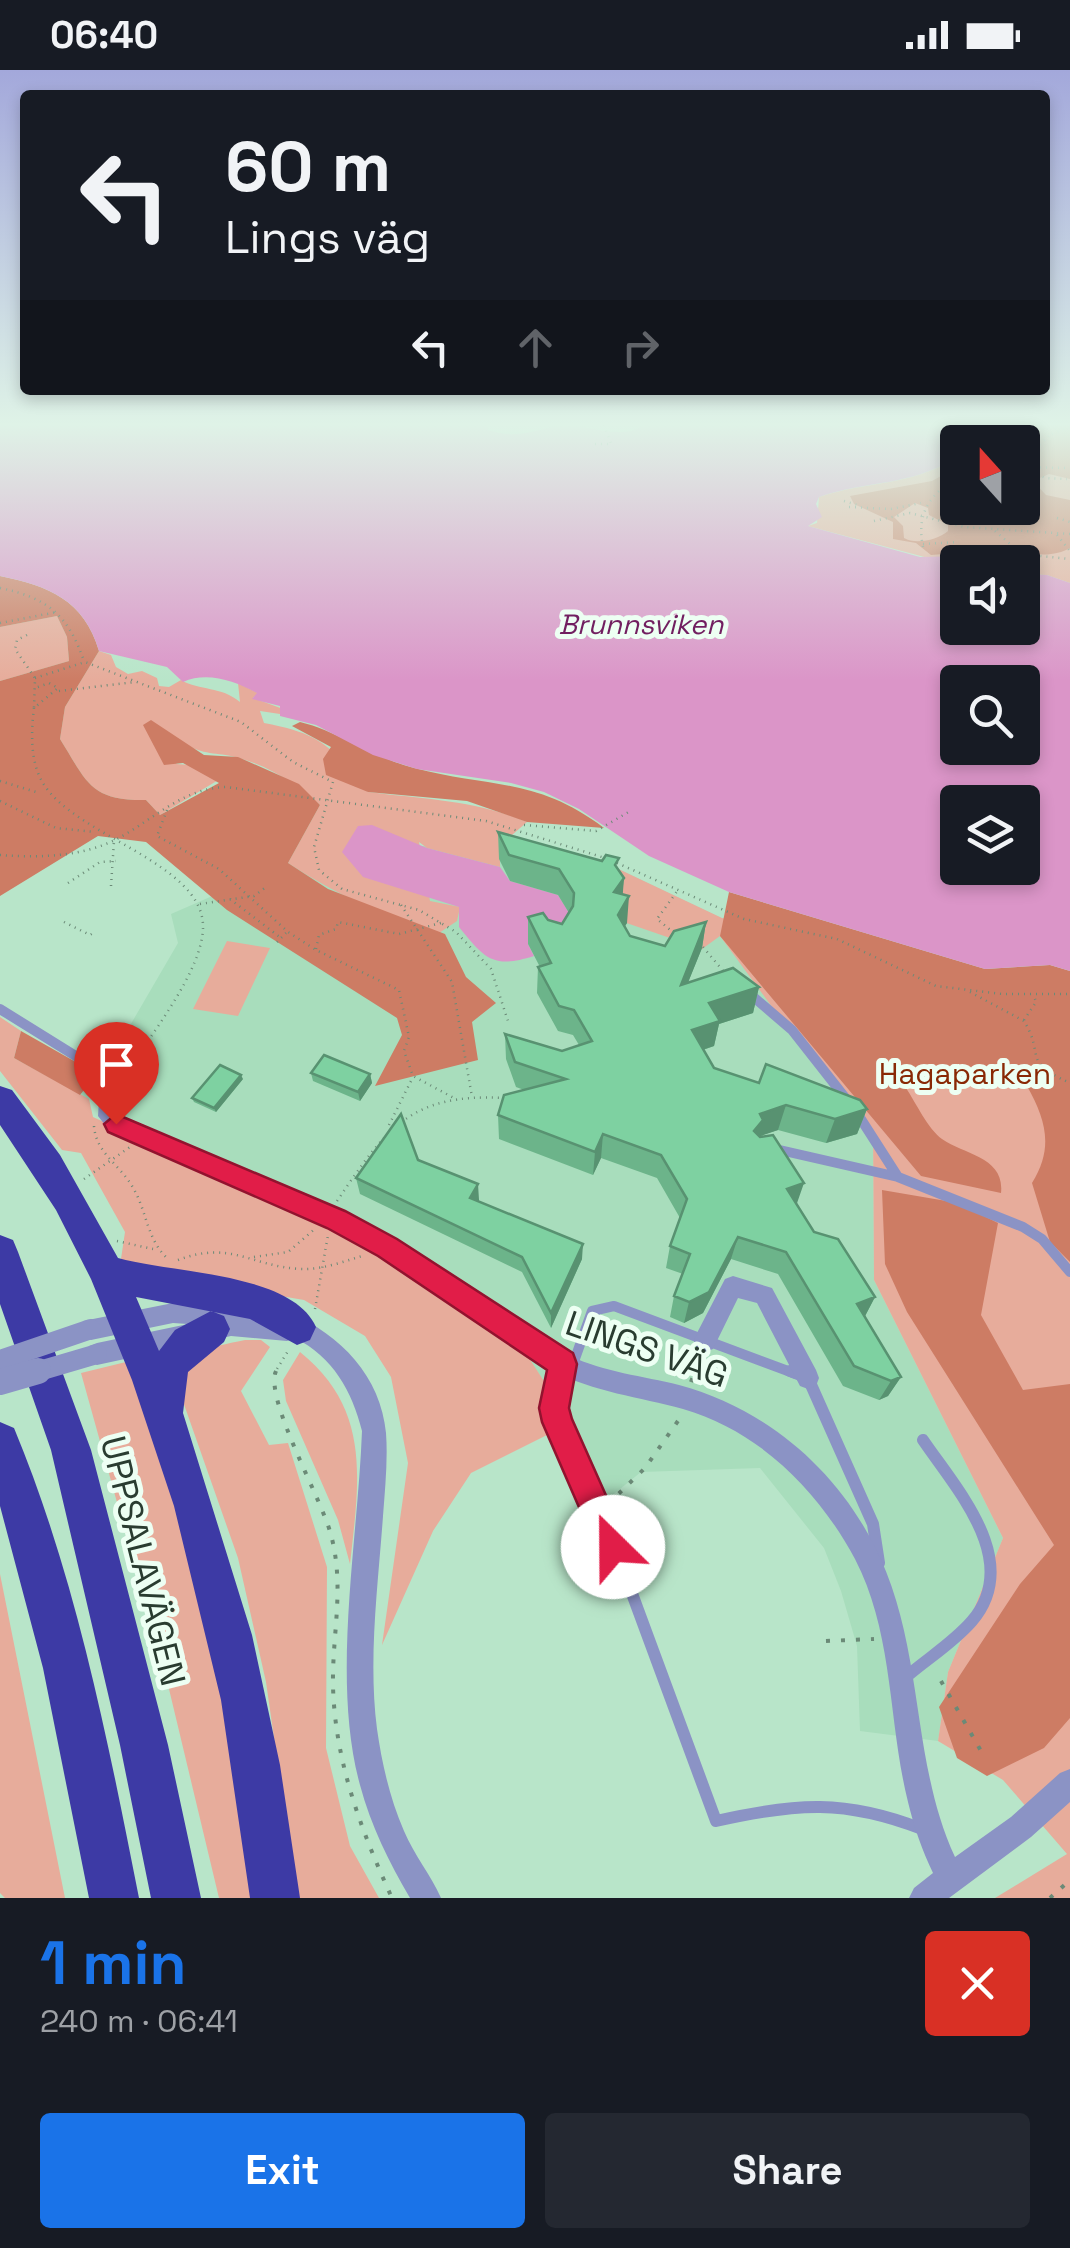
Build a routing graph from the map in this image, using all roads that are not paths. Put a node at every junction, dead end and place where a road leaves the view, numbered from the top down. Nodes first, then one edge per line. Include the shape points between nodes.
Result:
1 (725, 973) edge
2 (0, 1009) edge
3 (103, 1073) joint
4 (0, 1100) edge
5 (756, 1154) edge
6 (898, 1178) junction
7 (0, 1252) edge
8 (110, 1256) junction
9 (1070, 1272) edge
10 (211, 1329) junction
11 (133, 1333) junction
12 (306, 1333) junction
13 (705, 1341) junction
14 (0, 1360) edge
15 (568, 1365) junction
16 (808, 1378) junction
17 (0, 1382) edge
18 (168, 1424) junction
19 (923, 1440) dead end
20 (0, 1442) edge
21 (884, 1590) junction
22 (904, 1678) junction
23 (1070, 1782) edge
24 (925, 1830) junction
25 (950, 1880) junction
26 (114, 1898) edge
27 (176, 1898) edge
28 (275, 1898) edge
29 (426, 1898) edge
30 (924, 1898) edge

1 - 6 lane via 792,1030
2 - 3 lane
3 - 15 street, LINGS VÄG via 108,1116 387,1248
4 - 8 highway
5 - 6 lane via 781,1145
6 - 9 lane via 1024,1226
7 - 27 highway, UPPSALAVÄGEN via 70,1450
8 - 11 highway
8 - 12 highway via 274,1307
10 - 11 street
10 - 12 street
10 - 18 highway via 170,1363 164,1380
11 - 12 street via 202,1310 272,1318
11 - 14 street, bridge via 91,1329
11 - 17 street, bridge via 97,1354
11 - 18 highway
12 - 29 street via 346,1364 364,1392 374,1431 358,1704 390,1836
13 - 15 lane via 614,1306 592,1311
13 - 16 lane
13 - 16 street via 733,1286 764,1295
15 - 21 street, LINGS VÄG via 750,1424 800,1464 846,1520
15 - 24 lane via 554,1408 716,1821 783,1805 829,1803 873,1808
16 - 21 lane via 873,1524
18 - 28 highway via 209,1541
19 - 22 lane via 988,1542 994,1567 977,1615
20 - 26 highway via 29,1526 91,1772
21 - 22 street, LINGS VÄG
22 - 24 street, LINGS VÄG
23 - 25 street
24 - 25 street, LINGS VÄG
25 - 30 street

